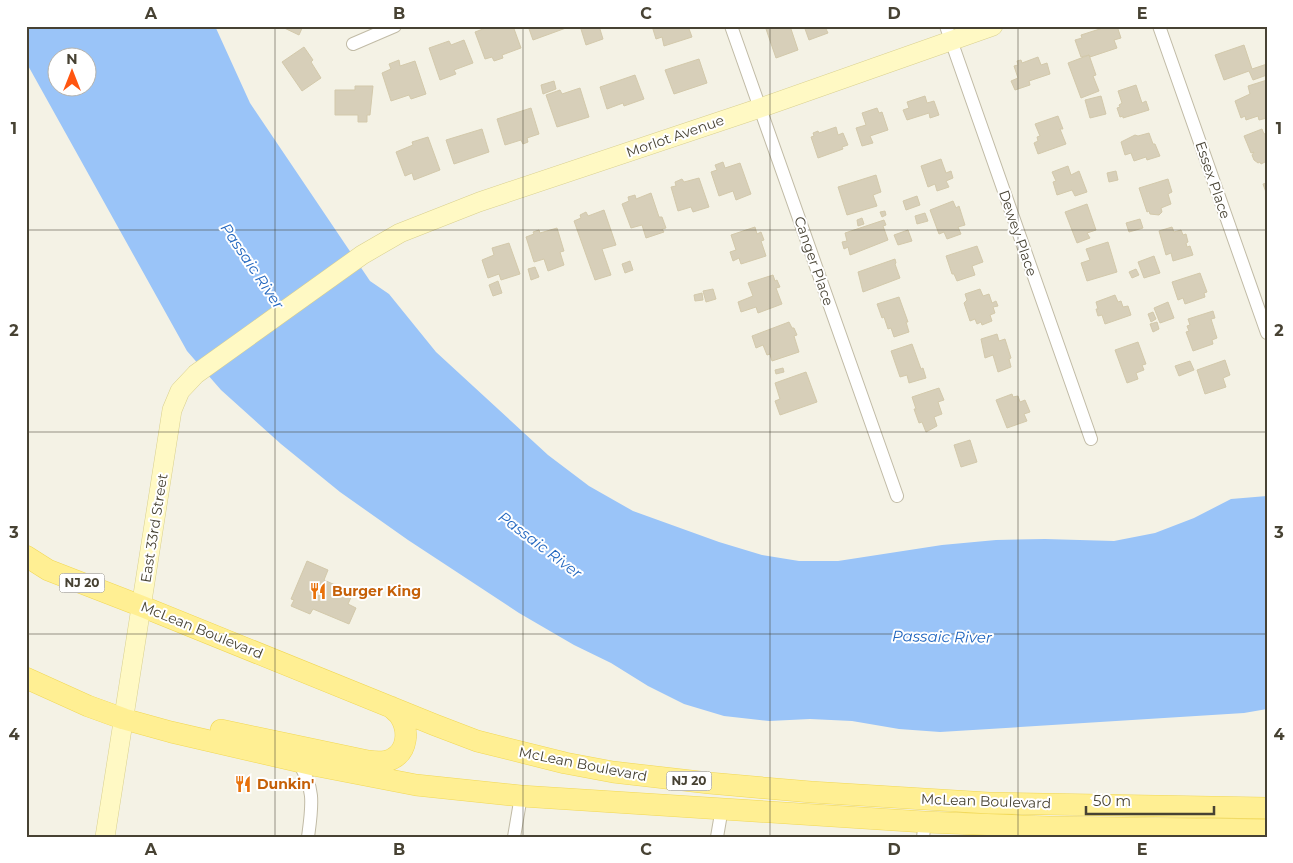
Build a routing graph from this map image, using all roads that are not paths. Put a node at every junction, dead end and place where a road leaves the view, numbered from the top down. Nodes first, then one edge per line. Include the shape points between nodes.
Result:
1 (395, 26) edge
2 (731, 26) edge
3 (993, 26) edge
4 (1159, 26) edge
5 (949, 34) edge
6 (353, 44) dead end
7 (760, 108) junction
8 (1267, 333) edge
9 (196, 374) joint
10 (1091, 439) dead end
11 (897, 496) dead end
12 (26, 556) edge
13 (26, 564) edge
14 (48, 570) junction
15 (141, 606) junction
16 (26, 678) edge
17 (26, 683) edge
18 (51, 690) junction
19 (392, 708) junction
20 (124, 719) junction
21 (298, 761) junction
22 (520, 796) junction
23 (722, 808) junction
24 (1267, 808) edge
25 (924, 829) edge
26 (1267, 830) edge
27 (1127, 832) edge
28 (105, 837) edge
29 (308, 837) edge
30 (514, 837) edge
31 (718, 837) edge

1 - 6 street
2 - 7 street, Canger Place
3 - 5 main road, Morlot Avenue
4 - 8 street, Essex Place
5 - 7 main road, Morlot Avenue
5 - 10 street, Dewey Place
7 - 9 main road, Morlot Avenue via 471,205 400,233 362,255
7 - 11 street, Canger Place
9 - 15 main road, East 33rd Street via 180,391 172,410
12 - 14 main road, McLean Boulevard / NJ 20
13 - 14 main road
14 - 15 main road, McLean Boulevard / NJ 20
15 - 19 main road, McLean Boulevard / NJ 20
15 - 20 main road, East 33rd Street
16 - 18 main road, McLean Boulevard / NJ 20
17 - 18 main road
18 - 20 main road, McLean Boulevard / NJ 20
19 - 20 main road via 400,716 406,735 400,753 382,762 228,731
19 - 24 main road, McLean Boulevard / NJ 20 via 477,741 520,753 671,779 989,803
20 - 21 main road, McLean Boulevard / NJ 20
20 - 28 main road, East 33rd Street
21 - 22 main road, McLean Boulevard / NJ 20 via 416,784
21 - 29 street via 312,796
22 - 23 main road, McLean Boulevard / NJ 20
22 - 30 street
23 - 25 main road, McLean Boulevard / NJ 20
23 - 31 street
25 - 27 main road, McLean Boulevard / NJ 20 via 988,825
26 - 27 main road, McLean Boulevard / NJ 20

